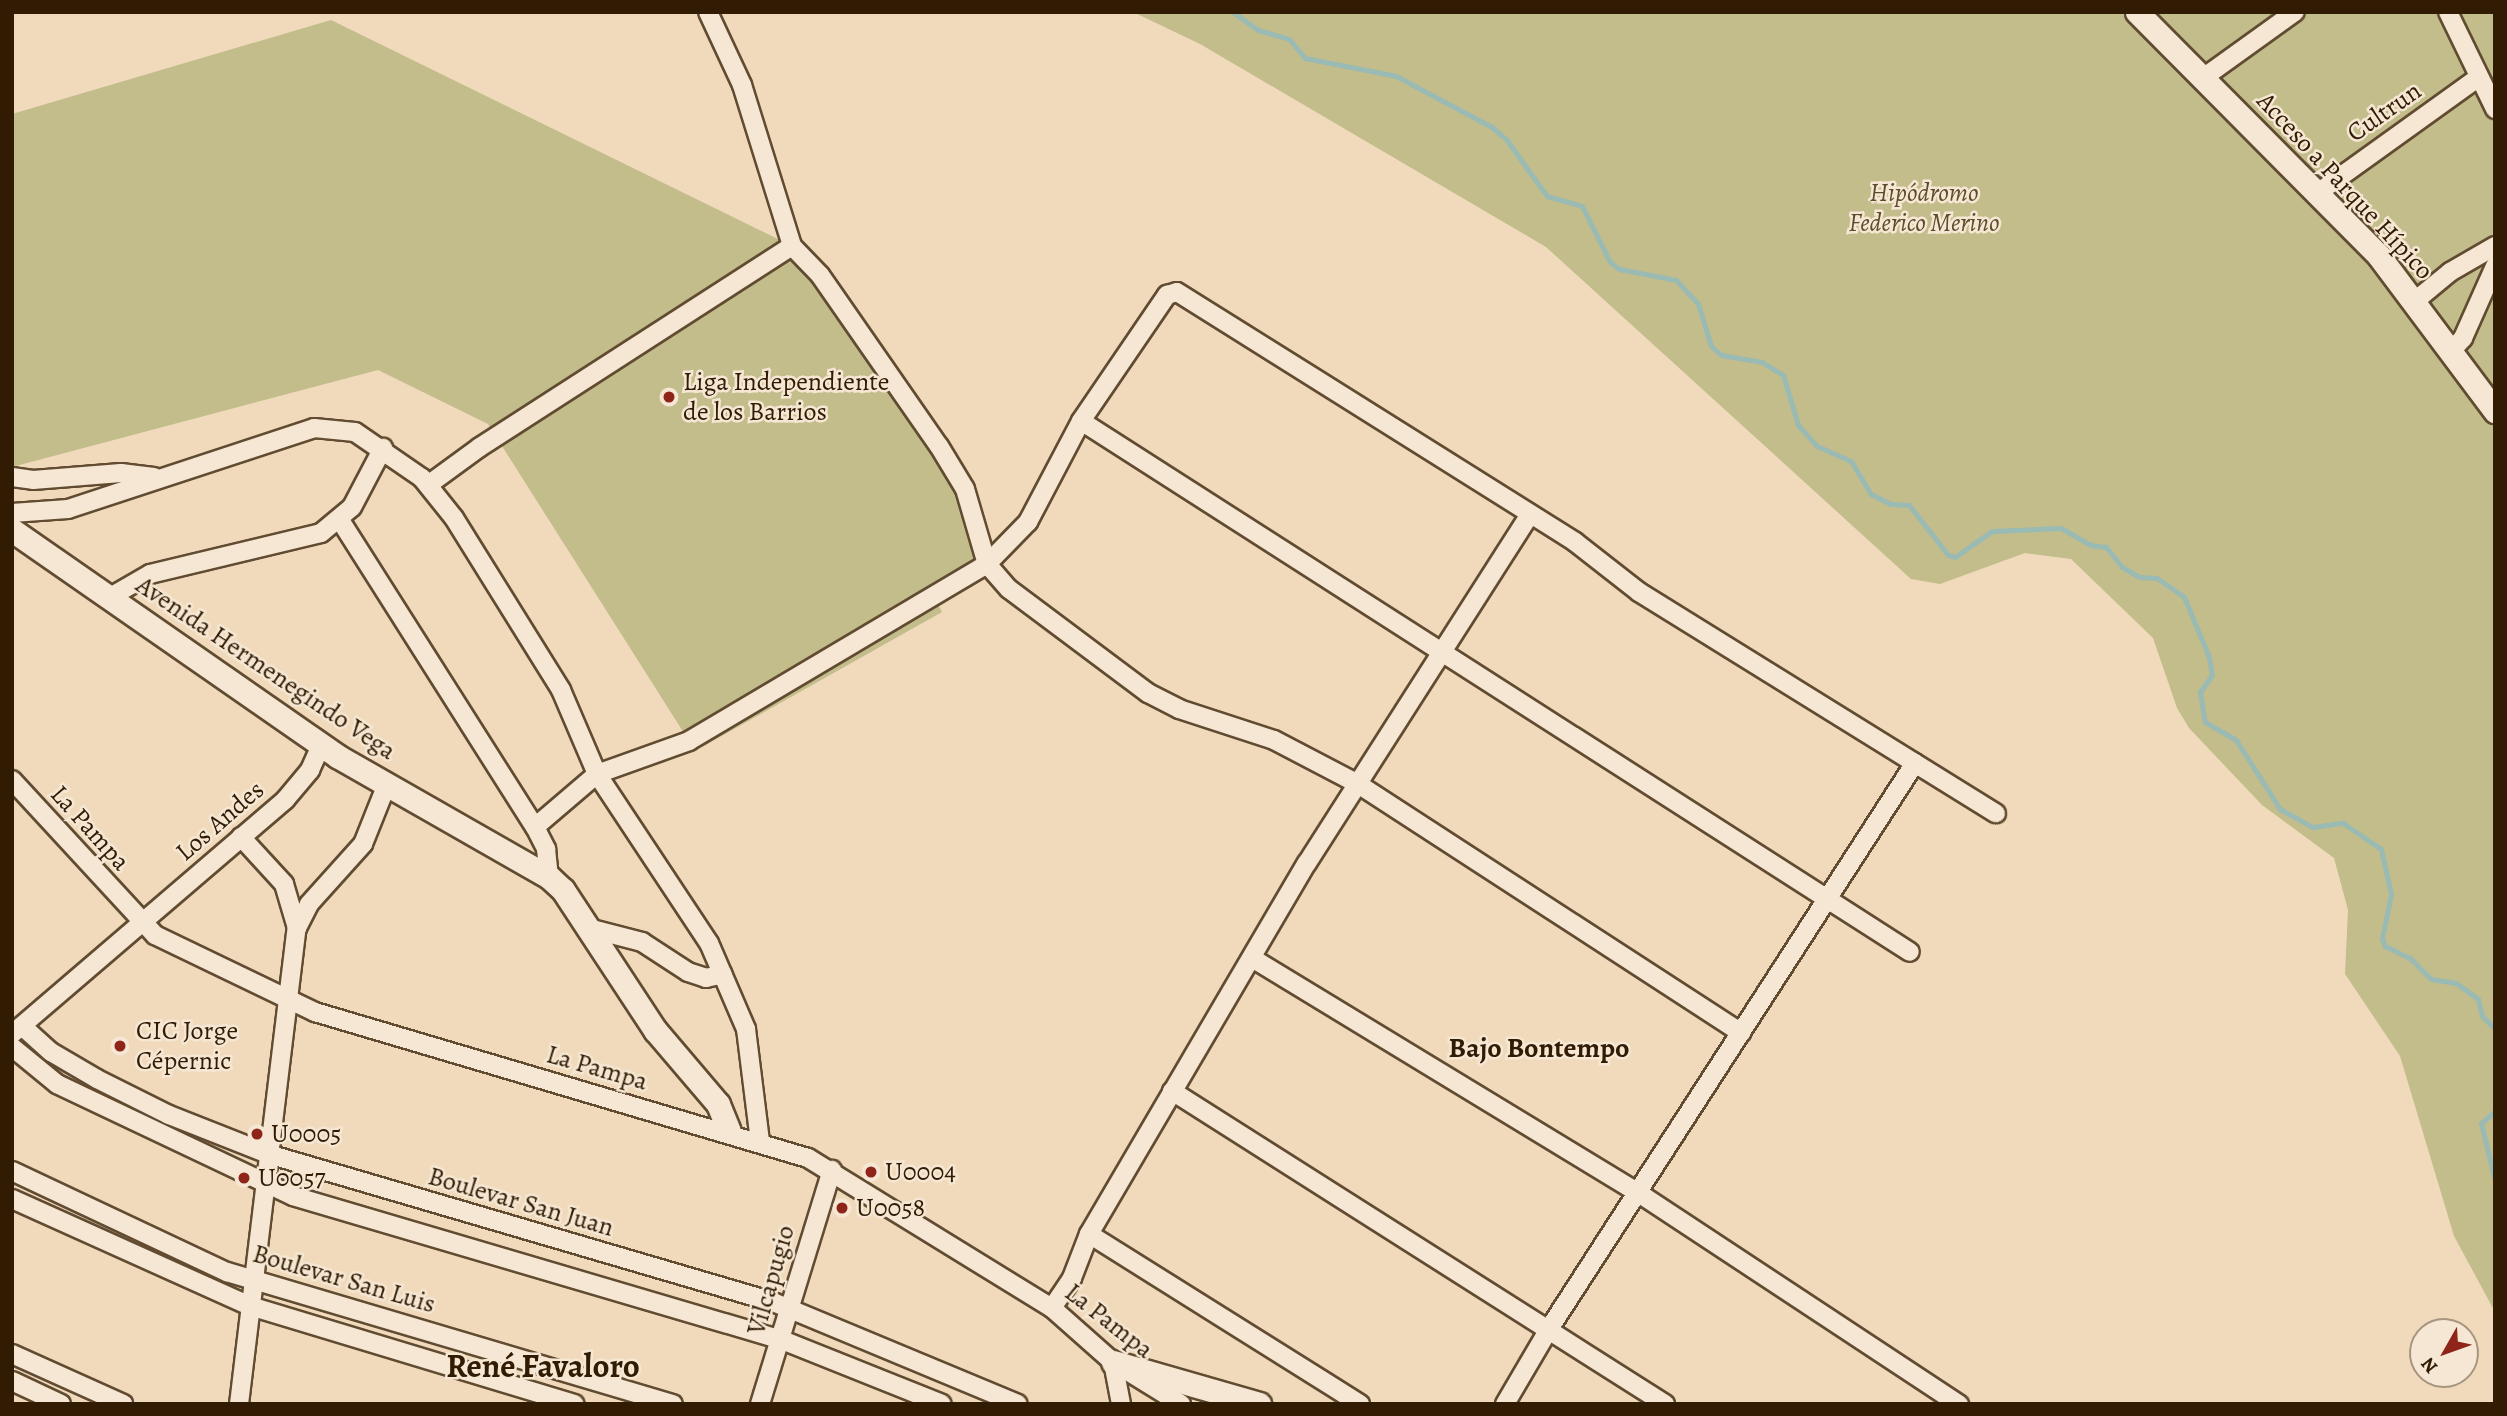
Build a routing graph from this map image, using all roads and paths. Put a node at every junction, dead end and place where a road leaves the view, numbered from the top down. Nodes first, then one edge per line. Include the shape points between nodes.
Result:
1 (708, 12) edge
2 (2137, 12) edge
3 (2295, 12) edge
4 (2448, 12) edge
5 (2479, 77) junction
6 (2203, 78) junction
7 (2495, 109) edge
8 (2319, 192) junction
9 (792, 246) junction
10 (2495, 246) edge
11 (2495, 266) edge
12 (2415, 301) junction
13 (2451, 351) junction
14 (2495, 411) edge
15 (1081, 421) junction
16 (383, 448) junction
17 (12, 477) edge
18 (161, 478) junction
19 (428, 485) junction
20 (12, 513) edge
21 (1530, 514) junction
22 (340, 520) junction
23 (12, 530) edge
24 (987, 564) junction
25 (112, 596) junction
26 (1441, 650) junction
27 (321, 745) junction
28 (1915, 763) junction
29 (597, 774) junction
30 (12, 780) edge
31 (387, 784) junction
32 (1358, 784) junction
33 (1996, 813) dead end
34 (535, 827) junction
35 (241, 837) junction
36 (549, 877) junction
37 (1823, 901) junction
38 (141, 924) junction
39 (297, 928) junction
40 (588, 928) junction
41 (1910, 953) dead end
42 (1252, 958) junction
43 (723, 974) junction
44 (286, 1000) junction
45 (15, 1033) edge
46 (1741, 1033) junction
47 (1172, 1091) junction
48 (729, 1131) junction
49 (760, 1142) junction
50 (268, 1154) junction
51 (832, 1170) junction
52 (12, 1171) edge
53 (264, 1185) junction
54 (1637, 1192) junction
55 (12, 1199) edge
56 (1089, 1234) junction
57 (253, 1279) junction
58 (250, 1306) junction
59 (789, 1308) junction
60 (1052, 1308) junction
61 (1549, 1329) junction
62 (782, 1340) junction
63 (12, 1354) edge
64 (1113, 1362) junction
65 (12, 1381) edge
66 (61, 1404) edge
67 (123, 1404) edge
68 (239, 1404) edge
69 (575, 1404) edge
70 (674, 1404) edge
71 (760, 1404) edge
72 (942, 1404) edge
73 (1018, 1404) edge
74 (1121, 1404) edge
75 (1181, 1404) edge
76 (1259, 1404) edge
77 (1360, 1404) edge
78 (1505, 1404) edge
79 (1665, 1404) edge
80 (1959, 1404) edge

1 - 9 street via 742,85
2 - 6 street, Acceso a Parque Hípico
3 - 6 street
4 - 5 street
5 - 7 street
5 - 8 street, Cultrun
6 - 8 street, Acceso a Parque Hípico
8 - 12 street, Acceso a Parque Hípico
9 - 19 street
9 - 24 street via 820,275 939,446 965,489
10 - 12 street via 2471,257
11 - 13 street via 2463,338
12 - 13 street, Acceso a Parque Hípico
13 - 14 street, Acceso a Parque Hípico
15 - 21 street via 1167,295 1177,292
15 - 24 street via 1028,522
15 - 26 street
16 - 18 street via 355,432 314,428
16 - 19 street
16 - 22 street via 352,507
17 - 18 street via 33,480 121,473
18 - 20 street via 68,509
19 - 29 street via 561,690
21 - 26 street
21 - 28 street via 1639,592
22 - 25 street via 293,542 150,574
22 - 34 street
23 - 25 street, Avenida Hermenegindo Vega
24 - 29 street via 689,741
24 - 32 street via 1009,589 1148,693 1179,709 1275,740
25 - 27 street, Avenida Hermenegindo Vega
26 - 32 street
26 - 37 street
27 - 31 street, Avenida Hermenegindo Vega
27 - 35 street, Los Andes via 310,770 285,800
28 - 33 street
28 - 37 street
29 - 34 street
29 - 43 street via 709,943
30 - 38 street, La Pampa
31 - 36 street, Avenida Hermenegindo Vega
31 - 39 street via 363,844 309,904
32 - 42 street
32 - 46 street
34 - 36 street via 546,849
35 - 38 street, Los Andes
35 - 39 street via 284,884
36 - 40 street, Avenida Hermenegindo Vega
37 - 41 street
37 - 46 street
38 - 44 street, La Pampa
38 - 45 street, Los Andes
39 - 44 street
40 - 43 street via 642,942 688,972 706,978
40 - 48 street, Avenida Hermenegindo Vega via 655,1030 719,1104
42 - 47 street
42 - 54 street
43 - 49 street via 746,1029
44 - 48 street, La Pampa via 595,1096
44 - 50 street
45 - 50 street, Boulevar San Juan via 169,1115
45 - 53 street via 57,1084
46 - 54 street
47 - 56 street
47 - 61 street
48 - 49 street, La Pampa
49 - 51 street, La Pampa
50 - 53 street
50 - 59 street, Boulevar San Juan
51 - 59 street, Vilcapugio
51 - 60 street, La Pampa
52 - 57 street, Boulevar San Luis via 227,1272
53 - 57 street
53 - 62 street
54 - 61 street
54 - 80 street
55 - 58 street, Boulevar San Luis
56 - 60 street via 1072,1278
56 - 77 street
57 - 58 street
57 - 70 street, Boulevar San Luis
58 - 68 street
58 - 69 street, Boulevar San Luis
59 - 62 street, Vilcapugio
59 - 73 street, Boulevar San Juan
60 - 64 street, La Pampa
61 - 78 street
61 - 79 street
62 - 71 street, Vilcapugio
62 - 72 street
63 - 67 street
64 - 74 street
64 - 75 street, La Pampa
64 - 76 street
65 - 66 street

